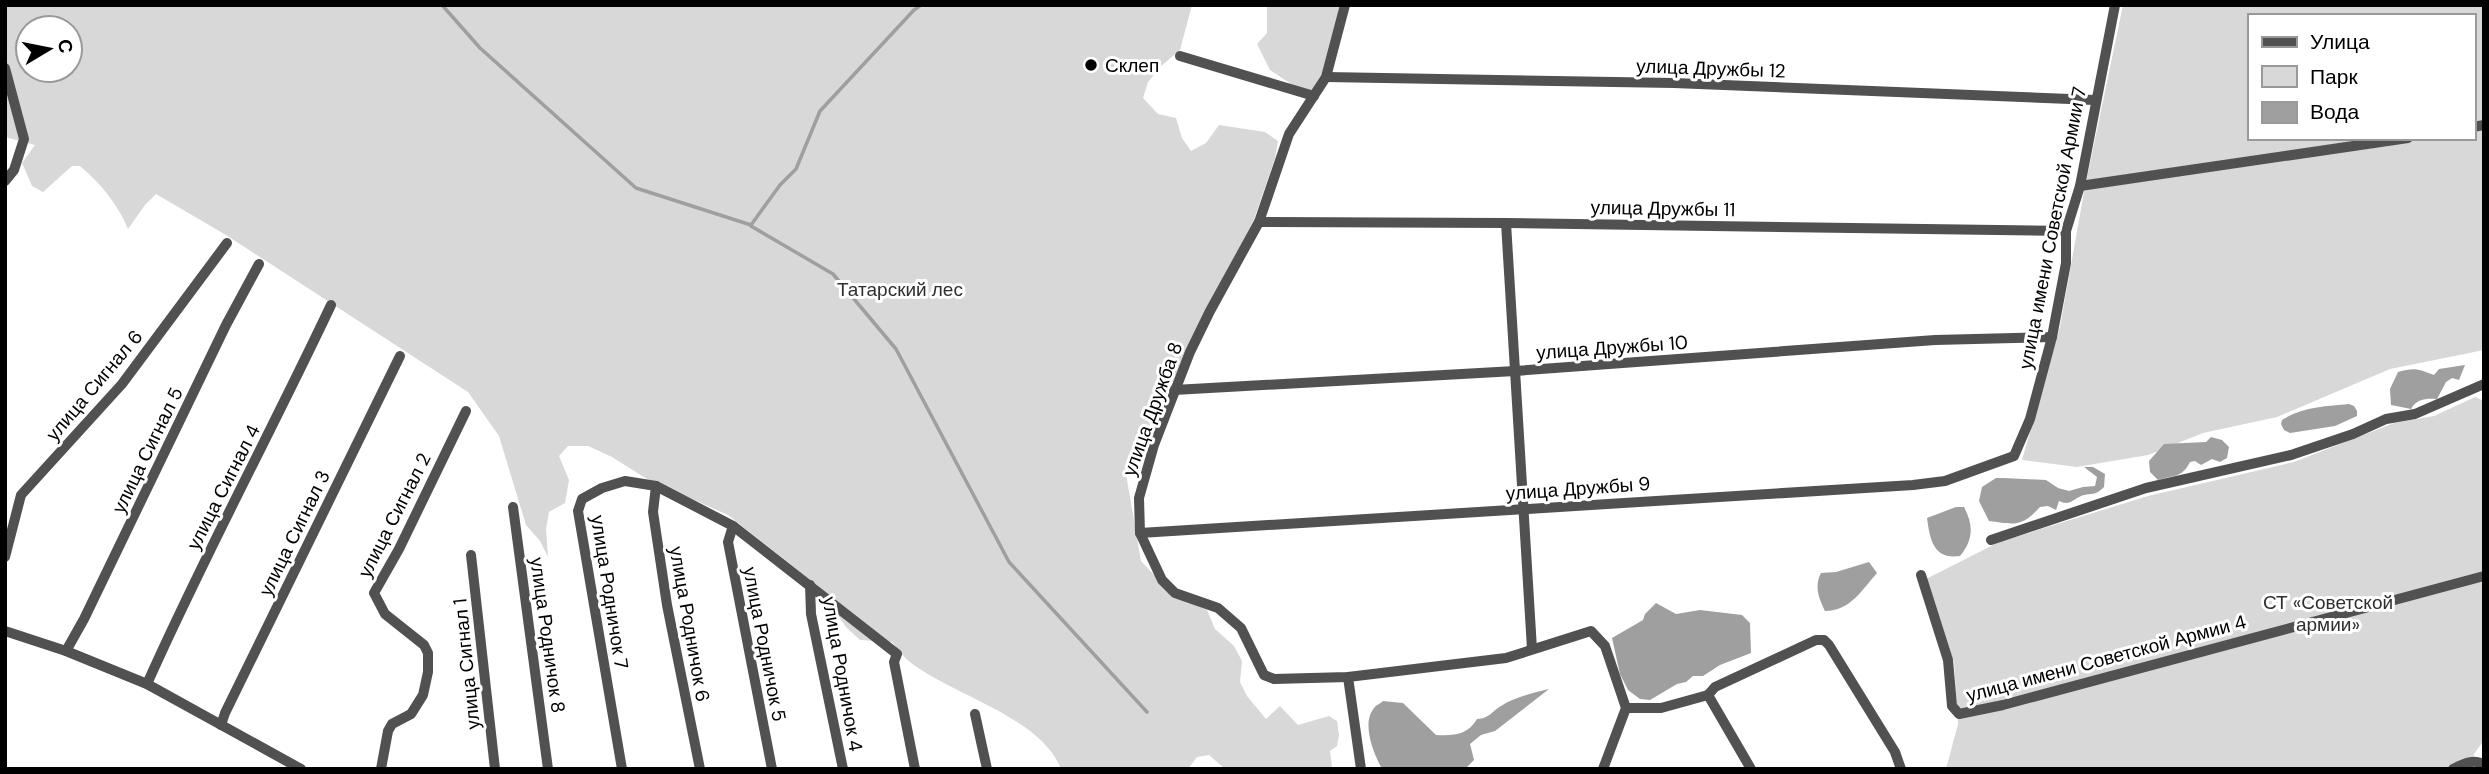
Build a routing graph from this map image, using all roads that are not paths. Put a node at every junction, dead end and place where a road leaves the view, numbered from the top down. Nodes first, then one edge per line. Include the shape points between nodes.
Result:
1 (1345, 5) edge
2 (2115, 5) edge
3 (1180, 56) dead end
4 (5, 68) edge
5 (1326, 77) junction
6 (1314, 96) junction
7 (2095, 100) junction
8 (2395, 140) edge
9 (5, 181) edge
10 (2080, 186) junction
11 (1259, 222) junction
12 (1506, 223) junction
13 (2066, 232) junction
14 (227, 243) dead end
15 (259, 264) dead end
16 (331, 305) dead end
17 (2052, 337) junction
18 (400, 356) dead end
19 (1515, 371) junction
20 (2484, 384) edge
21 (1174, 390) junction
22 (466, 411) dead end
23 (2014, 456) joint
24 (656, 486) junction
25 (513, 507) dead end
26 (1524, 509) junction
27 (733, 526) junction
28 (1140, 533) junction
29 (1991, 540) dead end
30 (471, 555) dead end
31 (5, 557) edge
32 (1922, 575) dead end
33 (2484, 576) edge
34 (810, 585) junction
35 (5, 631) edge
36 (1532, 649) junction
37 (66, 651) junction
38 (1348, 677) junction
39 (147, 684) junction
40 (1707, 695) junction
41 (1626, 708) junction
42 (975, 714) dead end
43 (221, 725) junction
44 (2484, 765) edge
45 (301, 769) edge
46 (381, 769) edge
47 (495, 769) edge
48 (548, 769) edge
49 (622, 769) edge
50 (700, 769) edge
51 (772, 769) edge
52 (843, 769) edge
53 (915, 769) edge
54 (987, 769) edge
55 (1362, 769) edge
56 (1603, 769) edge
57 (1751, 769) edge
58 (1901, 769) edge
59 (2452, 769) edge

1 - 5 street, улица Дружба 8
2 - 7 street, улица имени Советской Армии 7
3 - 6 street
4 - 9 street via 24,139 14,170
5 - 6 street, улица Дружба 8
5 - 7 street, улица Дружбы 12 via 1674,83
6 - 11 street, улица Дружба 8 via 1289,134
7 - 10 street, улица имени Советской Армии 7
8 - 10 street
10 - 13 street, улица имени Советской Армии 7
11 - 12 street, улица Дружбы 11
11 - 21 street, улица Дружба 8 via 1210,311
12 - 13 street, улица Дружбы 11
12 - 19 street
13 - 17 street, улица имени Советской Армии 7 via 2066,263
14 - 31 street, улица Сигнал 6 via 122,384 21,495
15 - 37 street, улица Сигнал 5
16 - 39 street, улица Сигнал 4
17 - 19 street, улица Дружбы 10 via 1935,340
17 - 23 street, улица имени Советской Армии 7 via 2030,419
18 - 43 street, улица Сигнал 3
19 - 21 street, улица Дружбы 10
19 - 26 street
20 - 29 street via 2415,414 2386,419 2291,455 2146,488
21 - 28 street, улица Дружба 8 via 1139,498
22 - 46 street, улица Сигнал 2 via 374,593 385,614 428,653 423,695 411,714 392,724
23 - 26 street, улица Дружбы 9 via 1945,481 1913,485
24 - 27 street, улица Родничок 7
24 - 49 street, улица Родничок 7 via 625,481 602,488 582,499 578,511
24 - 50 street, улица Родничок 6 via 653,512 665,592
25 - 48 street, улица Родничок 8
26 - 28 street, улица Дружбы 9
26 - 36 street
27 - 34 street, улица Родничок 7
27 - 51 street, улица Родничок 5 via 728,542
28 - 38 street, улица Дружба 8 via 1162,580 1175,593 1218,608 1241,628 1264,675 1274,679
30 - 47 street, улица Сигнал 1
32 - 33 street, улица имени Советской Армии 4 via 1948,660 1952,706 1959,715
34 - 52 street, улица Родничок 4 via 811,614
34 - 53 street, улица Родничок 7 via 897,654 894,662
35 - 37 street
36 - 38 street, улица Дружба 8 via 1506,659
36 - 41 street, улица Дружба 8 via 1591,631 1599,636
37 - 39 street
38 - 55 street
39 - 43 street
40 - 41 street via 1661,708
40 - 57 street
40 - 58 street via 1715,687 1824,640 1895,752
41 - 56 street
42 - 54 street
43 - 45 street
44 - 59 street via 2470,761

